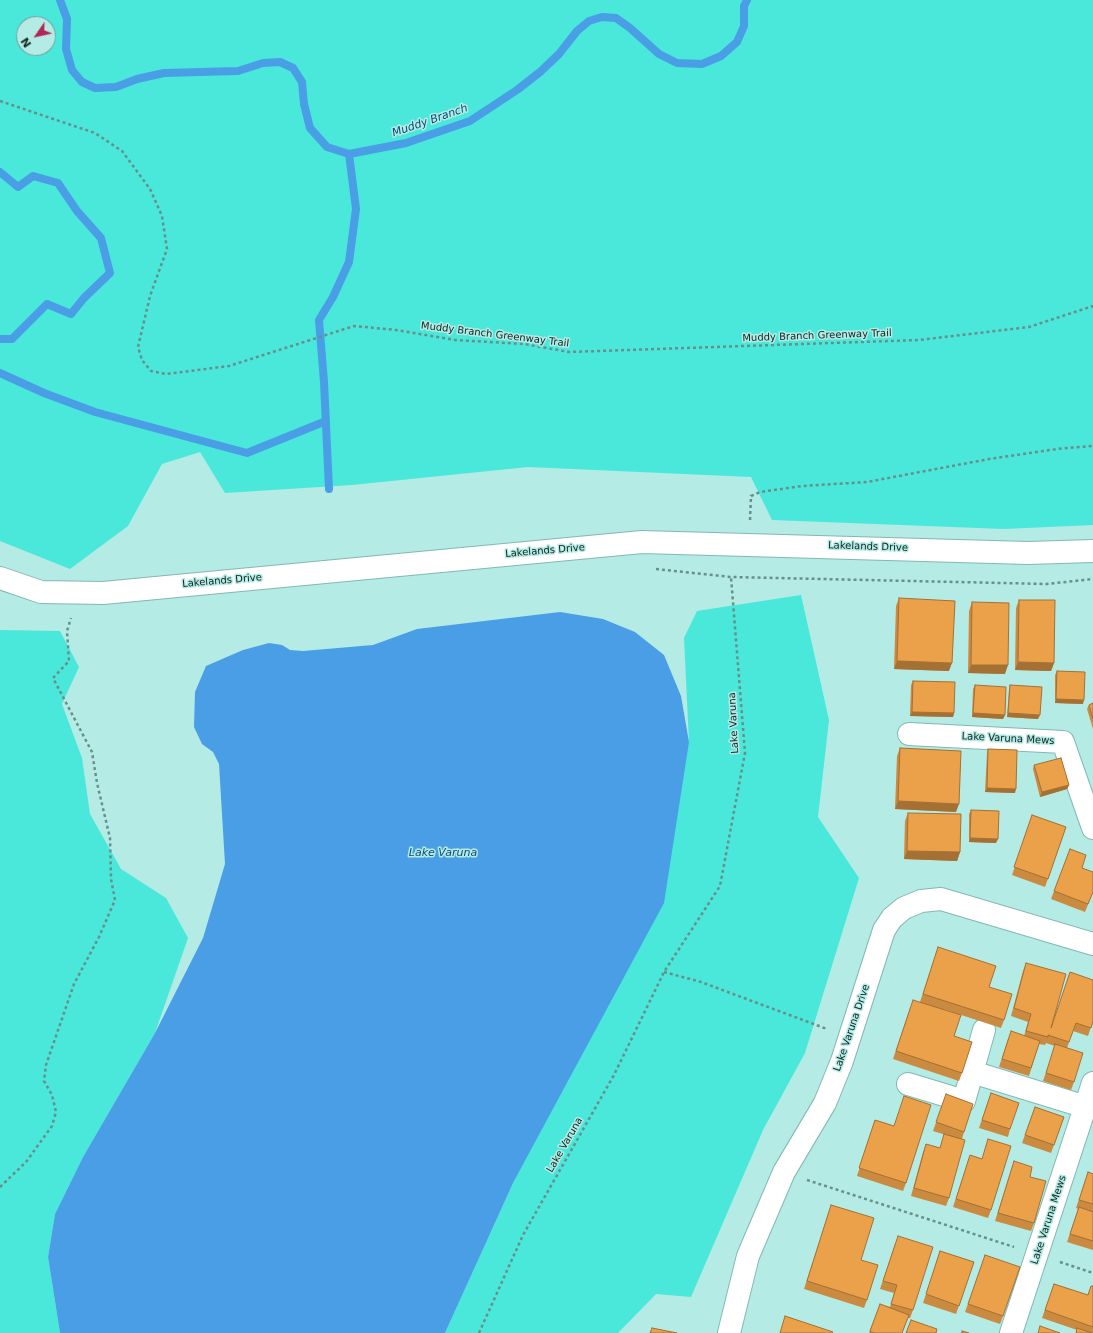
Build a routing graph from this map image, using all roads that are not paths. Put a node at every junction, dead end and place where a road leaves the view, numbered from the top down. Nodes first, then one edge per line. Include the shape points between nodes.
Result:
1 (1093, 551) edge
2 (0, 578) edge
3 (909, 734) dead end
4 (1093, 828) edge
5 (1093, 944) edge
6 (984, 1030) dead end
7 (972, 1072) junction
8 (1093, 1083) edge
9 (908, 1084) dead end
10 (1086, 1107) junction
11 (729, 1333) edge
12 (1011, 1333) edge

1 - 2 street, Lakelands Drive via 1028,553 642,542 103,592 41,592
3 - 4 street, Lake Varuna Mews via 1063,742
5 - 11 street, Lake Varuna Drive via 941,899 921,901 904,908 892,918 884,930 837,1075 825,1103 784,1172 748,1256
6 - 7 street
7 - 9 street via 964,1101
7 - 10 street
8 - 10 street, Lake Varuna Mews
10 - 12 street, Lake Varuna Mews

